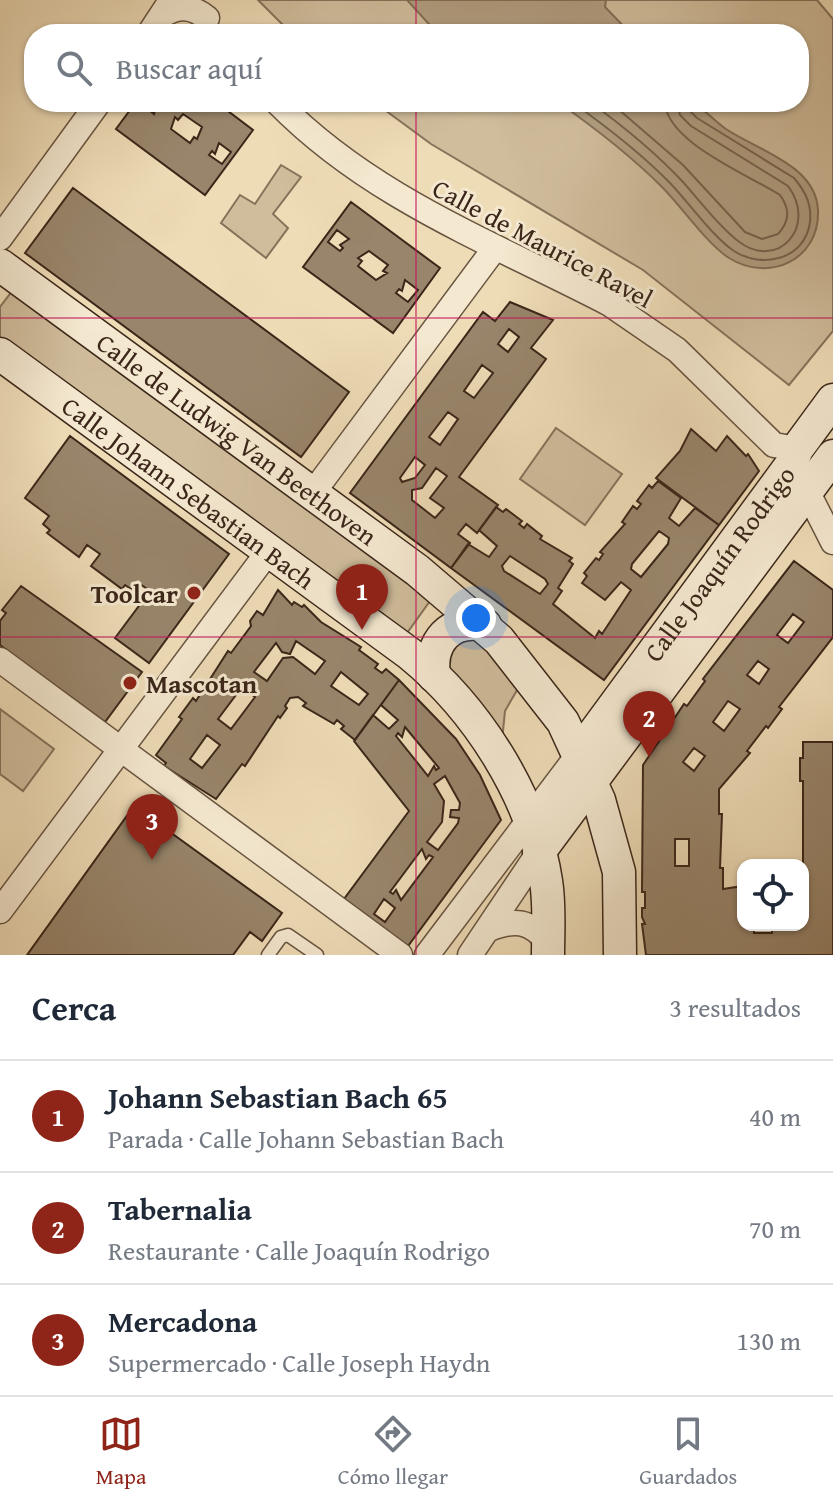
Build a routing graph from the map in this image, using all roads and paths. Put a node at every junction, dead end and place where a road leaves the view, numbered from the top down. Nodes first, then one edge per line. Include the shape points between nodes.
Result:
1 (92, 112) edge
2 (288, 112) edge
3 (0, 238) edge
4 (495, 248) junction
5 (0, 265) edge
6 (0, 354) edge
7 (833, 400) edge
8 (833, 456) edge
9 (792, 463) junction
10 (312, 494) junction
11 (833, 542) edge
12 (268, 552) junction
13 (485, 625) junction
14 (0, 660) edge
15 (434, 676) junction
16 (120, 748) junction
17 (584, 768) junction
18 (529, 822) junction
19 (539, 852) junction
20 (0, 911) edge
21 (489, 929) junction
22 (548, 948) edge
23 (268, 955) edge
24 (317, 955) edge
25 (400, 955) edge
26 (427, 955) edge
27 (470, 955) edge
28 (620, 955) edge

1 - 3 street
2 - 4 street, Calle de Maurice Ravel via 354,170
4 - 9 street, Calle de Maurice Ravel via 641,324 707,377
4 - 10 street
5 - 10 street, Calle de Ludwig Van Beethoven
6 - 12 street, Calle Johann Sebastian Bach
7 - 9 street, Calle Joaquín Rodrigo
8 - 9 street, Calle Joaquín Rodrigo
9 - 11 street, Calle de Maurice Ravel
9 - 17 street, Calle Joaquín Rodrigo
10 - 13 street, Calle de Ludwig Van Beethoven
12 - 15 street, Calle Johann Sebastian Bach
12 - 16 street
13 - 15 street via 463,624 444,633 433,655
13 - 17 street, Calle de Ludwig Van Beethoven via 563,722
14 - 16 street
15 - 18 street, Calle Johann Sebastian Bach via 480,728
16 - 20 street
16 - 25 street
17 - 18 street, Calle Joaquín Rodrigo
17 - 19 street, Calle Joaquín Rodrigo
17 - 28 street, Calle de Ludwig Van Beethoven via 619,872
18 - 19 street, Calle Johann Sebastian Bach
18 - 26 street, Calle Joaquín Rodrigo
19 - 21 street, Calle Joaquín Rodrigo
19 - 22 street, Calle Johann Sebastian Bach via 547,888
21 - 22 street via 521,922 536,929
21 - 27 street, Calle Joaquín Rodrigo
23 - 24 lane via 288,935

